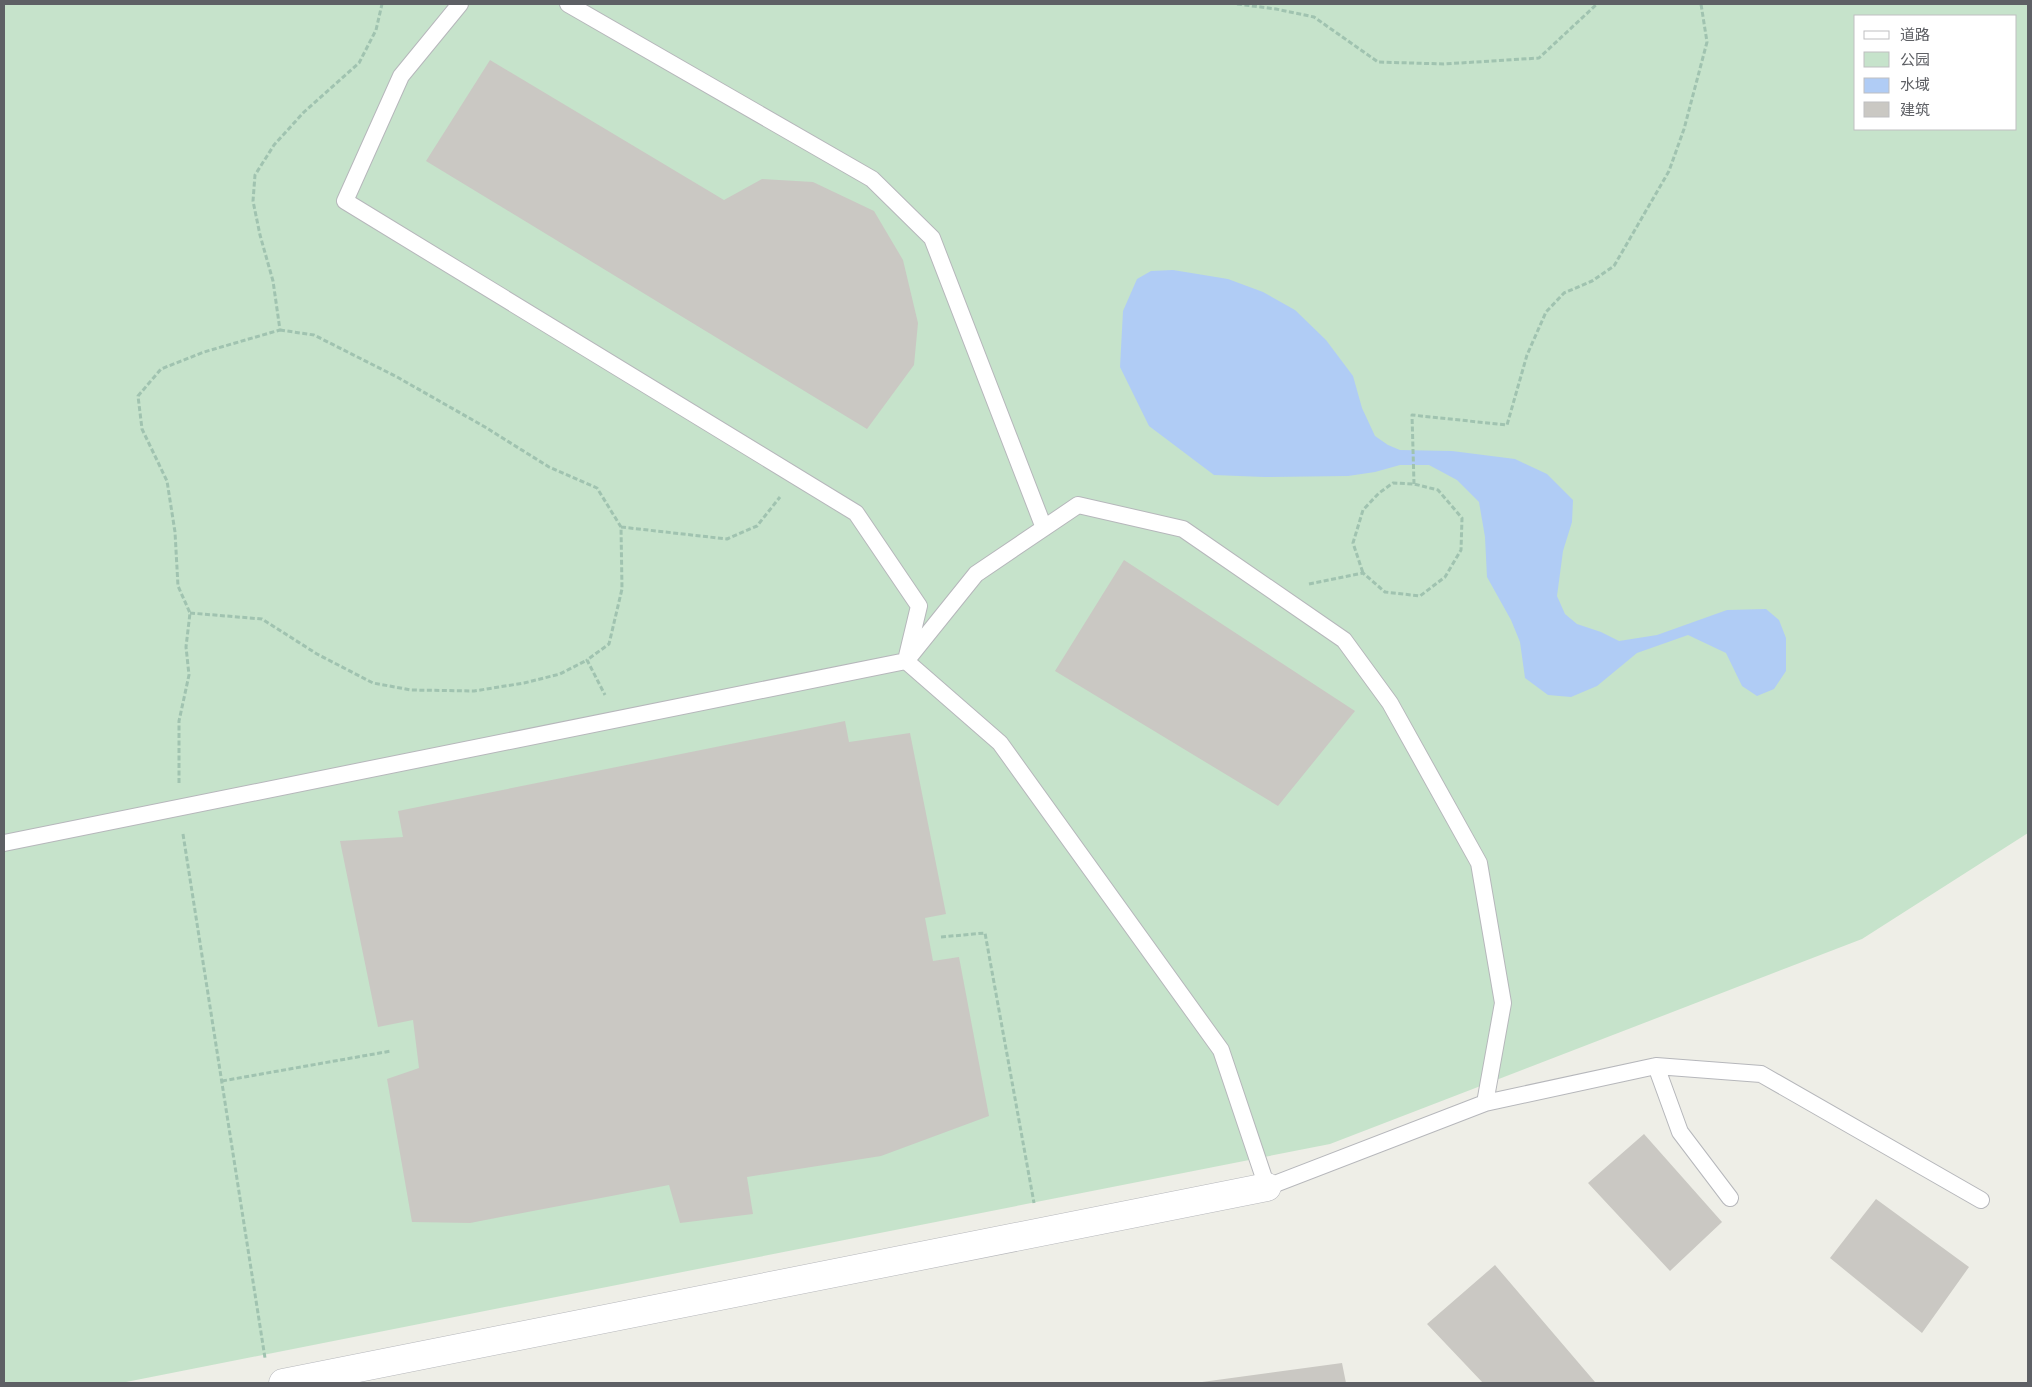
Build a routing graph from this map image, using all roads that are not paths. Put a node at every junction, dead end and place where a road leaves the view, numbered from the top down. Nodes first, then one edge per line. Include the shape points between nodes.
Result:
1 (460, 4) edge
2 (568, 4) edge
3 (1044, 528) junction
4 (906, 661) junction
5 (4, 843) edge
6 (1656, 1066) junction
7 (1486, 1103) junction
8 (1267, 1187) junction
9 (1730, 1198) dead end
10 (1981, 1200) dead end
11 (274, 1374) edge

1 - 4 lane via 401,76 345,201 856,513 919,606
2 - 3 lane via 872,179 932,238
3 - 4 lane via 976,574
3 - 7 lane via 1078,505 1184,529 1344,640 1390,703 1479,863 1503,1003
4 - 5 lane
4 - 8 lane via 1000,743 1221,1050
6 - 7 lane
6 - 9 lane via 1680,1132
6 - 10 lane via 1761,1074
7 - 8 lane
8 - 11 street via 1039,1233

